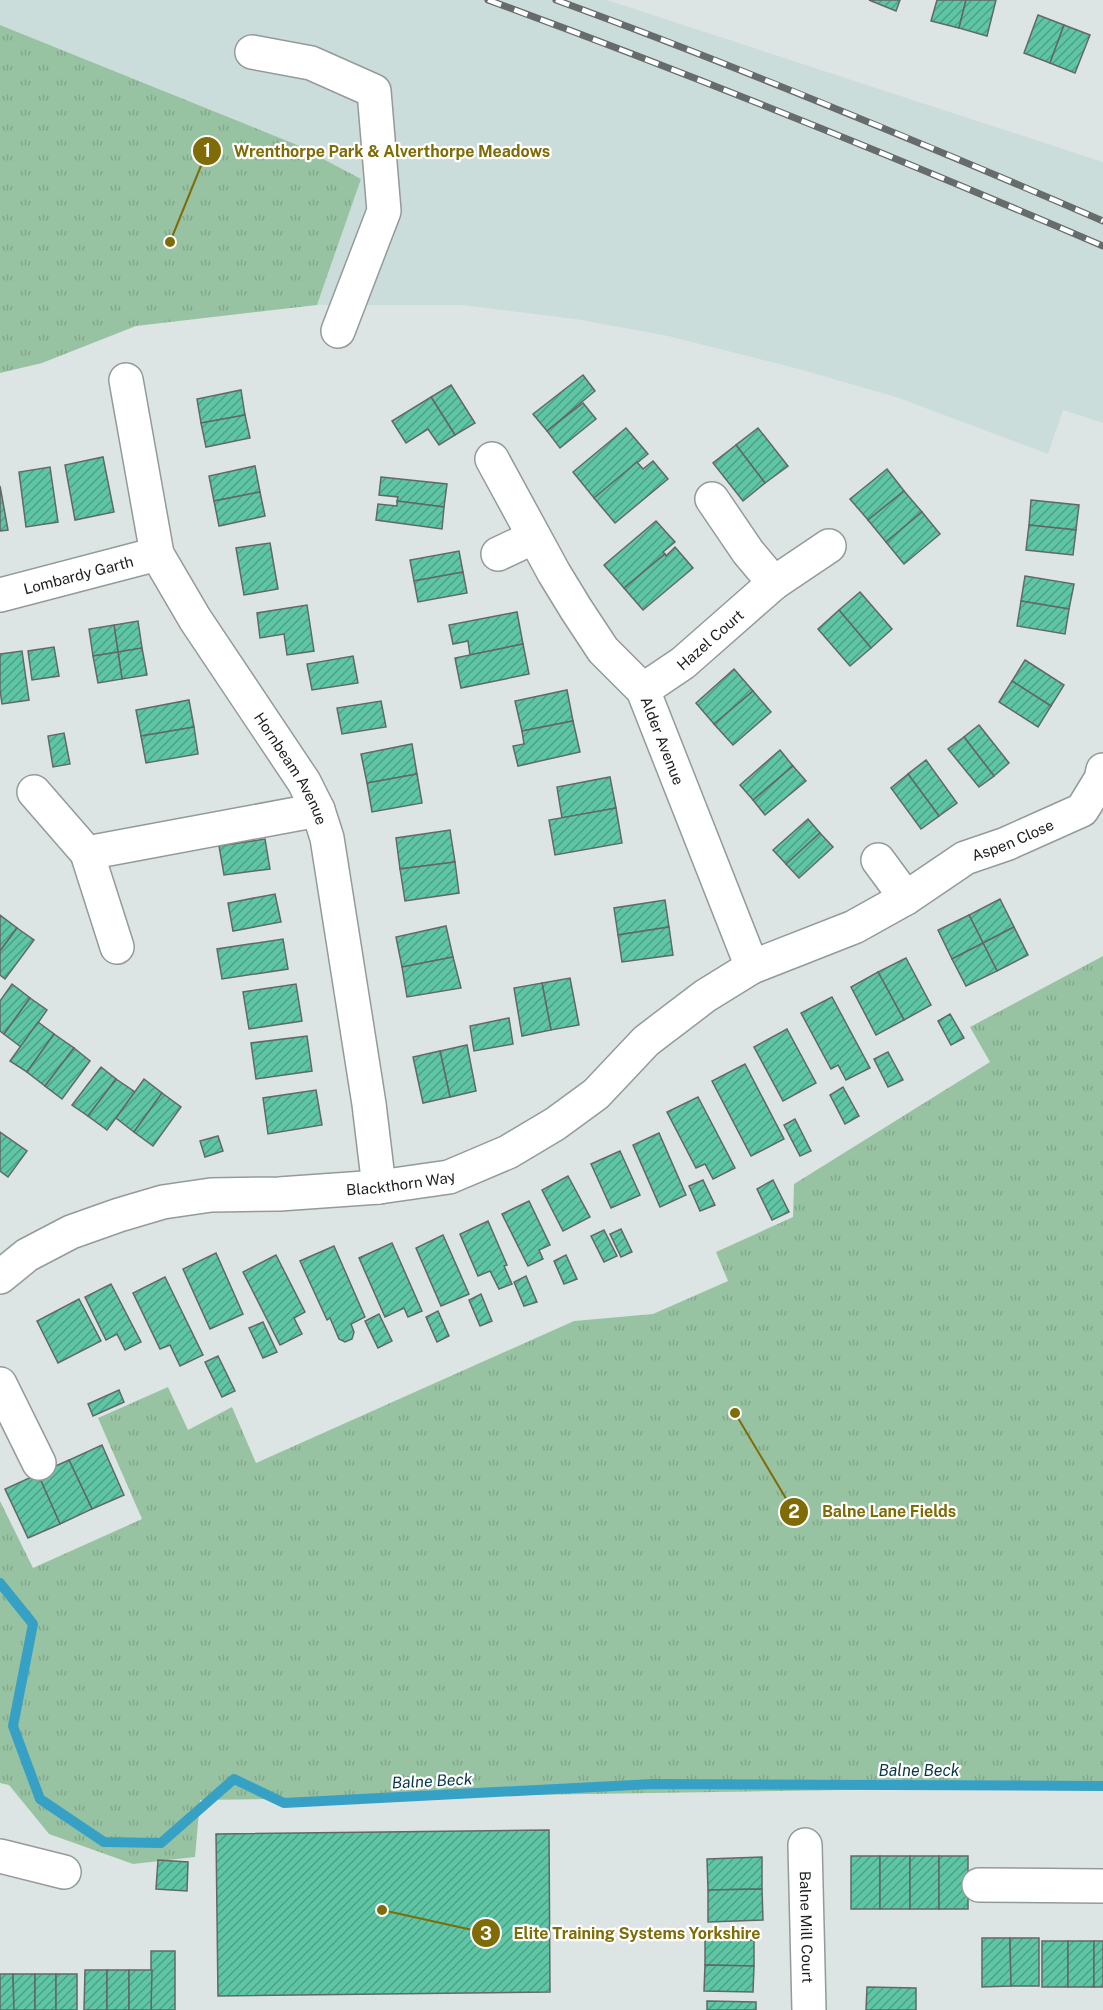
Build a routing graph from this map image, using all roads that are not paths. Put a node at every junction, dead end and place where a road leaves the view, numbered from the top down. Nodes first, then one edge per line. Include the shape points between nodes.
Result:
1 (252, 52) dead end
2 (338, 331) dead end
3 (126, 380) dead end
4 (492, 459) dead end
5 (712, 500) dead end
6 (534, 537) junction
7 (828, 546) dead end
8 (157, 554) junction
9 (498, 554) dead end
10 (774, 583) junction
11 (0, 596) edge
12 (643, 690) junction
13 (1103, 770) edge
14 (34, 792) dead end
15 (318, 810) junction
16 (87, 853) junction
17 (878, 860) dead end
18 (906, 898) junction
19 (117, 948) dead end
20 (752, 967) junction
21 (379, 1187) junction
22 (0, 1277) edge
23 (2, 1391) edge
24 (39, 1462) dead end
25 (805, 1845) dead end
26 (0, 1856) edge
27 (64, 1872) dead end
28 (979, 1885) dead end
29 (1103, 1886) edge
30 (809, 2010) edge

1 - 2 street via 311,63 375,91 384,211
3 - 8 street, Hornbeam Avenue
4 - 6 street, Alder Avenue
5 - 10 street
6 - 9 street
6 - 12 street, Alder Avenue via 603,650
7 - 10 street, Hazel Court
8 - 11 street, Lombardy Garth
8 - 15 street, Hornbeam Avenue via 195,619 304,782
10 - 12 street, Hazel Court via 683,663
12 - 20 street, Alder Avenue
13 - 18 street, Aspen Close via 1082,810 965,858
14 - 16 street
15 - 16 street
15 - 21 street, Hornbeam Avenue via 333,874
16 - 19 street
17 - 18 street
18 - 20 street, Aspen Close via 854,927
20 - 21 street, Blackthorn Way via 705,996 646,1041 596,1094 508,1152 449,1177
21 - 22 street, Blackthorn Way via 212,1195 163,1203 71,1233 27,1255
23 - 24 street
25 - 30 street, Balne Mill Court
26 - 27 street
28 - 29 street

